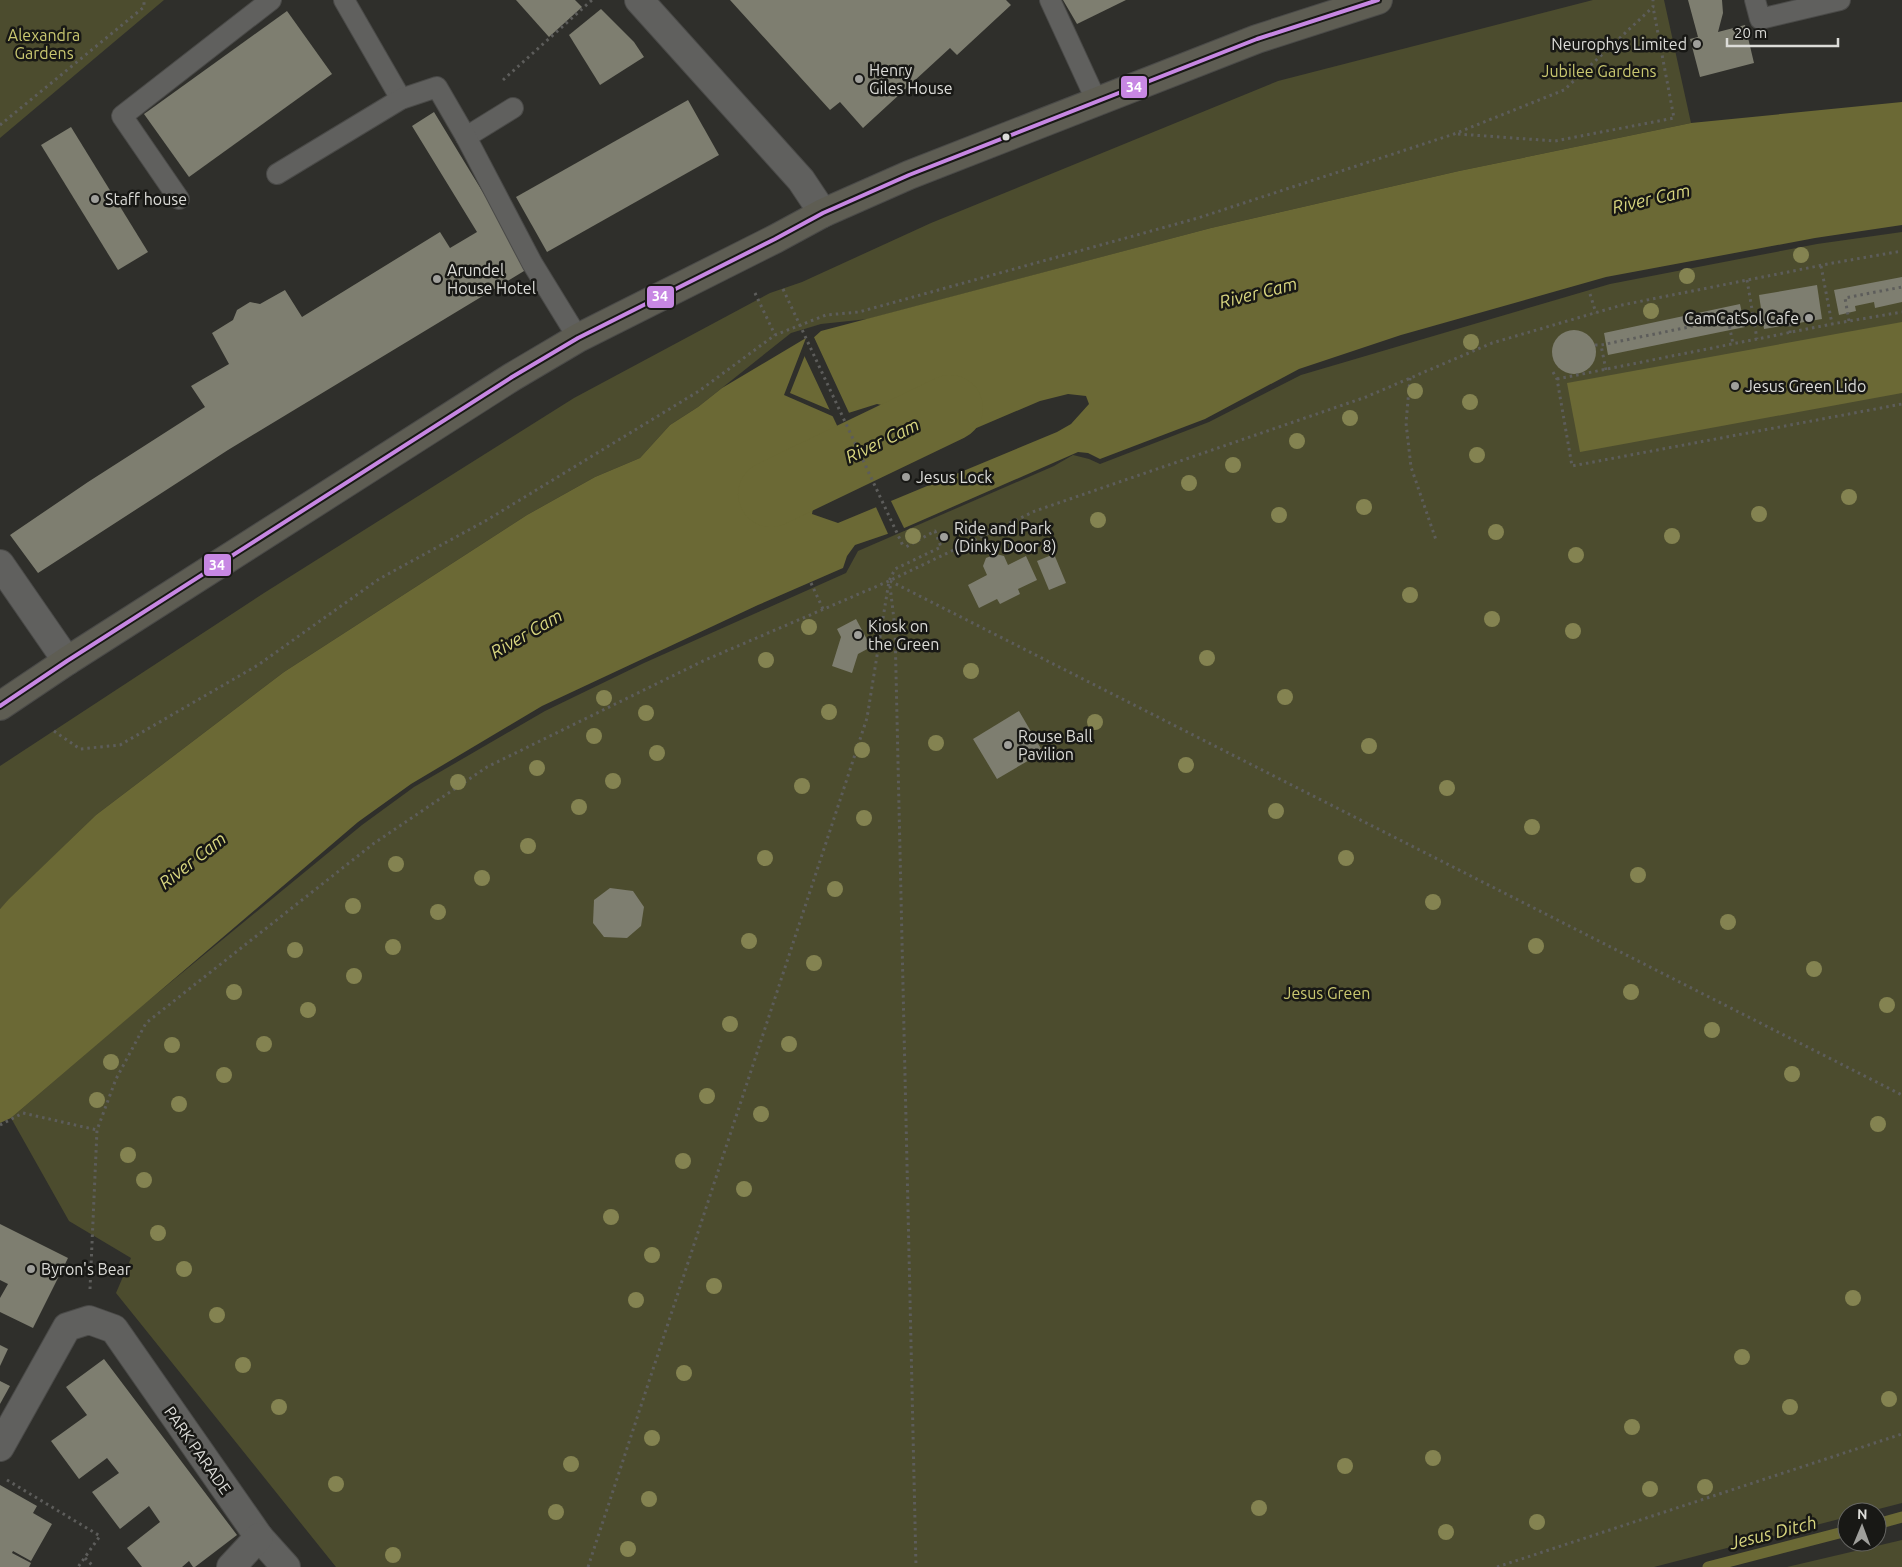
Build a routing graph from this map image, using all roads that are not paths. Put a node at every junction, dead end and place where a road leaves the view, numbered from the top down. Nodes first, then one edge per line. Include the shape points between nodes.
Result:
1 (272, 0) edge
2 (344, 0) edge
3 (640, 0) edge
4 (1050, 0) edge
5 (1378, 0) edge
6 (1755, 0) edge
7 (1840, 0) edge
8 (401, 99) junction
9 (1097, 102) junction
10 (513, 108) road end
11 (466, 137) junction
12 (277, 174) dead end
13 (179, 199) dead end
14 (823, 213) junction
15 (578, 338) junction
16 (0, 564) edge
17 (66, 661) junction
18 (0, 706) edge
19 (0, 1447) edge
20 (259, 1536) junction
21 (231, 1567) edge
22 (286, 1567) edge

1 - 13 lane via 122,116
2 - 8 lane
3 - 14 street via 801,180
4 - 9 lane
5 - 9 main road via 1257,39
6 - 7 lane via 1760,19
8 - 11 lane via 437,87
8 - 12 lane
9 - 14 main road via 909,175
10 - 11 lane
11 - 15 lane via 532,264
14 - 15 main road
15 - 17 main road via 503,382
16 - 17 street
17 - 18 main road
19 - 20 street, PARK PARADE via 67,1327 101,1325
20 - 21 street
20 - 22 street, PARK PARADE

